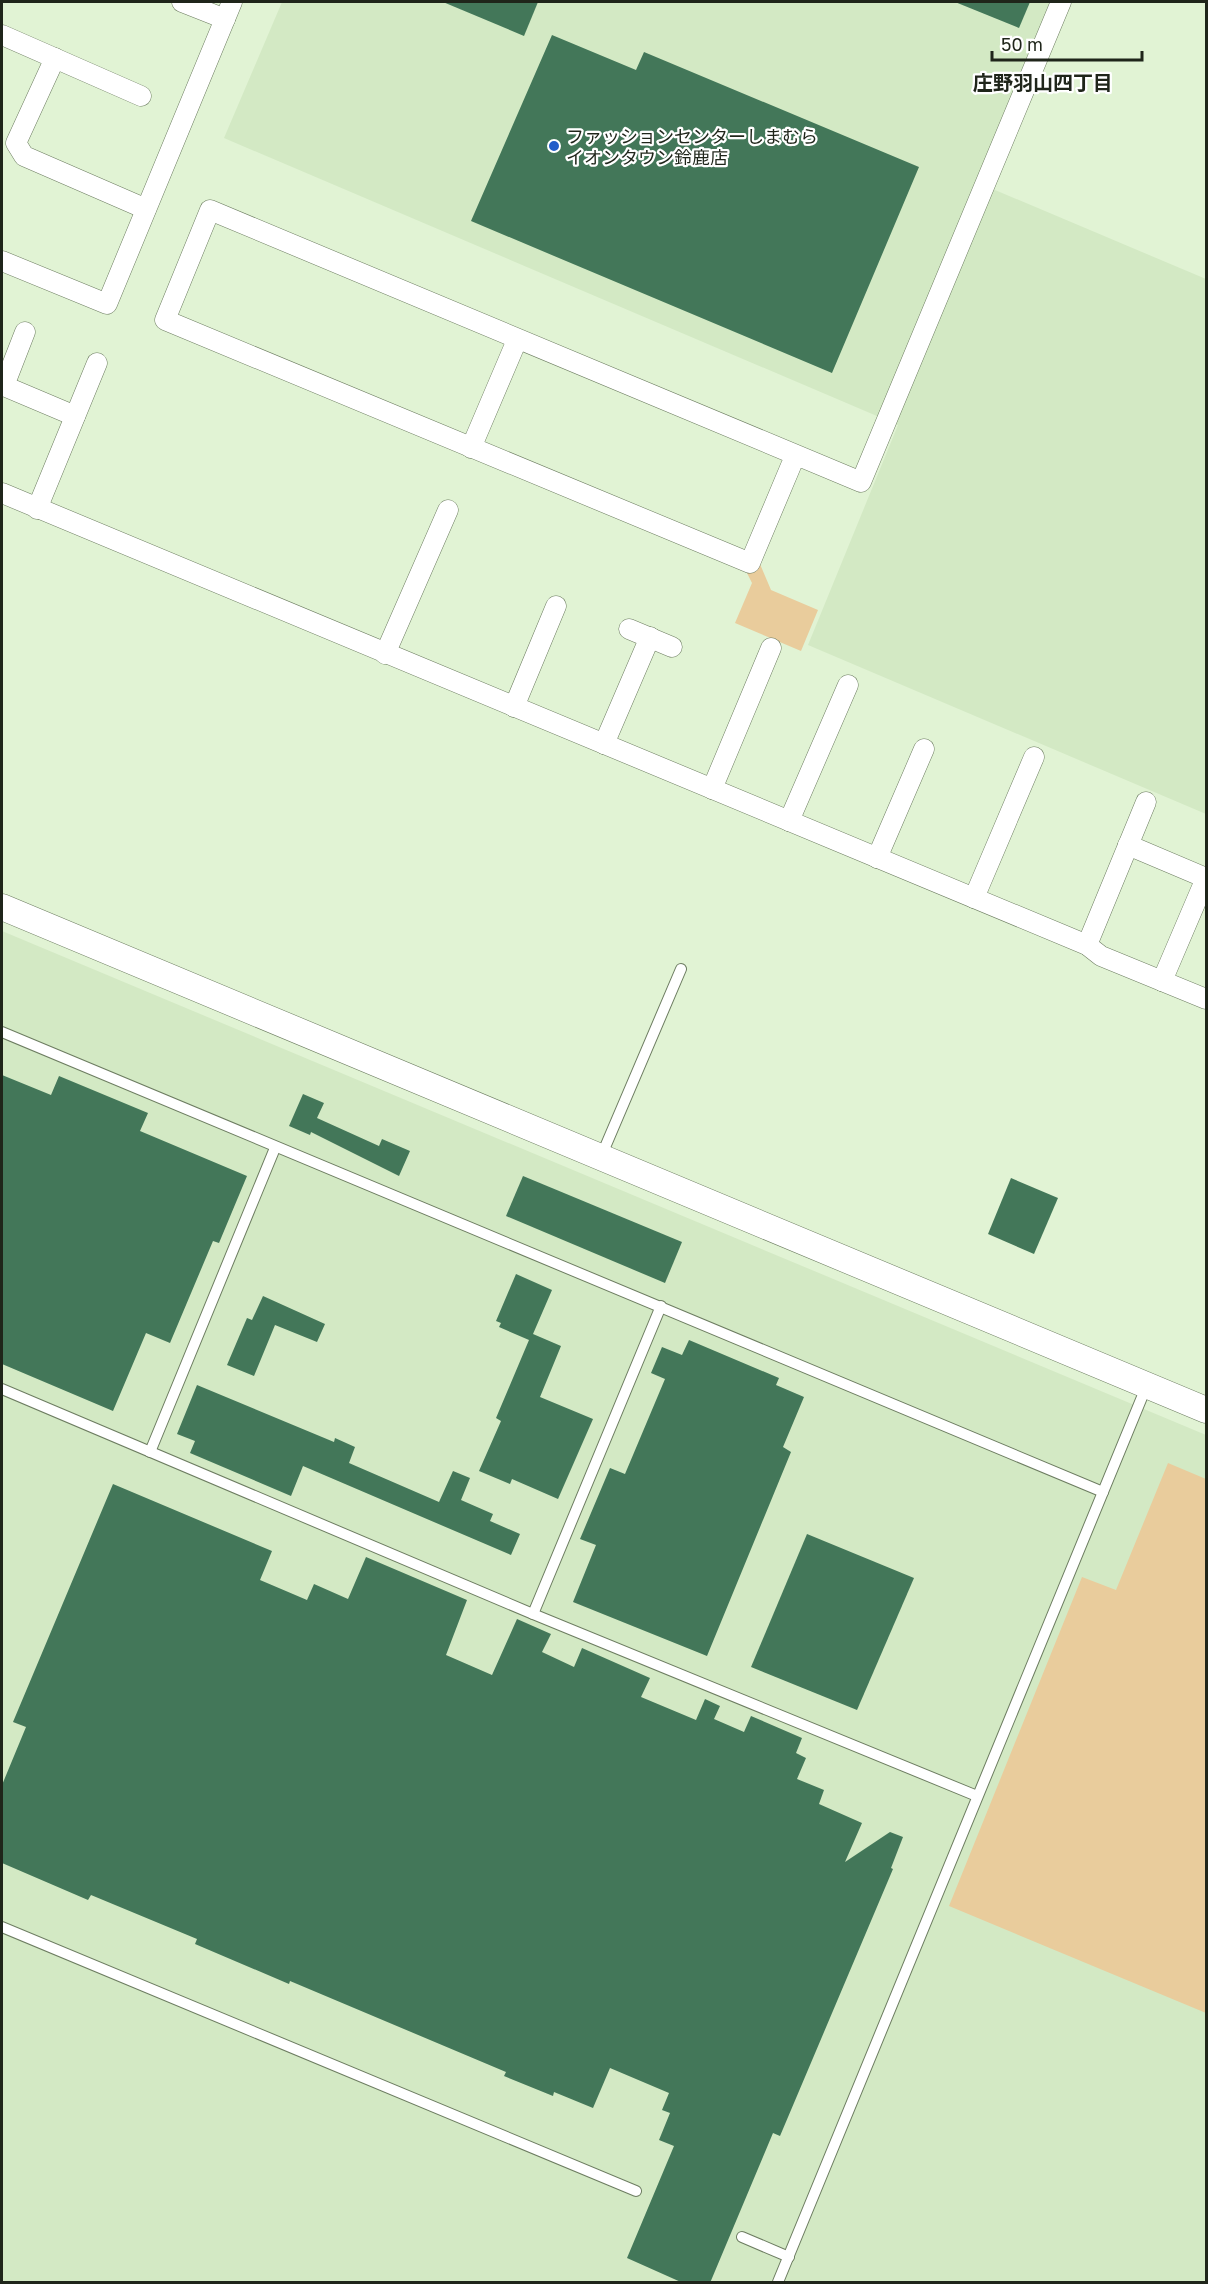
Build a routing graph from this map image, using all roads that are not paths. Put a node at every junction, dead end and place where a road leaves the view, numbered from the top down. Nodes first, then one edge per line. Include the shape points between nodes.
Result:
1 (182, 2) edge
2 (1061, 2) edge
3 (228, 10) edge
4 (2, 35) edge
5 (54, 58) junction
6 (141, 96) dead end
7 (146, 209) junction
8 (2, 261) edge
9 (25, 332) dead end
10 (517, 340) junction
11 (97, 363) dead end
12 (75, 416) junction
13 (471, 448) junction
14 (795, 456) junction
15 (2, 493) edge
16 (37, 509) junction
17 (448, 510) dead end
18 (555, 606) dead end
19 (629, 629) dead end
20 (650, 638) junction
21 (672, 647) dead end
22 (771, 648) dead end
23 (385, 654) junction
24 (848, 685) dead end
25 (514, 707) junction
26 (604, 744) junction
27 (924, 749) dead end
28 (1034, 757) dead end
29 (712, 789) junction
30 (1146, 802) dead end
31 (789, 821) junction
32 (1128, 845) junction
33 (877, 858) junction
34 (1206, 878) edge
35 (974, 898) junction
36 (2, 907) edge
37 (1087, 945) junction
38 (681, 969) dead end
39 (1162, 981) junction
40 (1206, 999) edge
41 (2, 1032) edge
42 (275, 1148) junction
43 (600, 1159) junction
44 (661, 1306) junction
45 (1147, 1385) junction
46 (2, 1389) edge
47 (1206, 1410) edge
48 (150, 1452) junction
49 (1103, 1492) junction
50 (533, 1614) junction
51 (977, 1796) junction
52 (2, 1927) edge
53 (636, 2191) dead end
54 (742, 2237) dead end
55 (789, 2257) junction
56 (778, 2283) edge

1 - 3 street
2 - 14 street via 861,482
3 - 7 street
4 - 5 street
5 - 6 street
5 - 7 street via 16,143 24,156
7 - 8 street via 106,304
9 - 12 street via 4,386
10 - 13 street
10 - 13 street via 210,210 165,320
10 - 14 street
11 - 12 street
12 - 16 street
13 - 14 street via 750,562
15 - 16 street
16 - 23 street
17 - 23 street
18 - 25 street
19 - 20 street
20 - 21 street
20 - 26 street
22 - 29 street
23 - 25 street
24 - 31 street
25 - 26 street
26 - 29 street
27 - 33 street
28 - 35 street
29 - 31 street
30 - 32 street
31 - 33 street
32 - 34 street
32 - 37 street
33 - 35 street
34 - 39 street
35 - 37 street
36 - 43 street
37 - 39 street via 1101,956
38 - 43 lane
39 - 40 street
41 - 42 lane
42 - 44 lane
42 - 48 lane
43 - 45 street
44 - 49 lane
44 - 50 lane
45 - 47 street
45 - 49 lane
46 - 48 lane
48 - 50 lane
49 - 51 lane
50 - 51 lane
51 - 55 lane
52 - 53 lane
54 - 55 lane
55 - 56 lane

